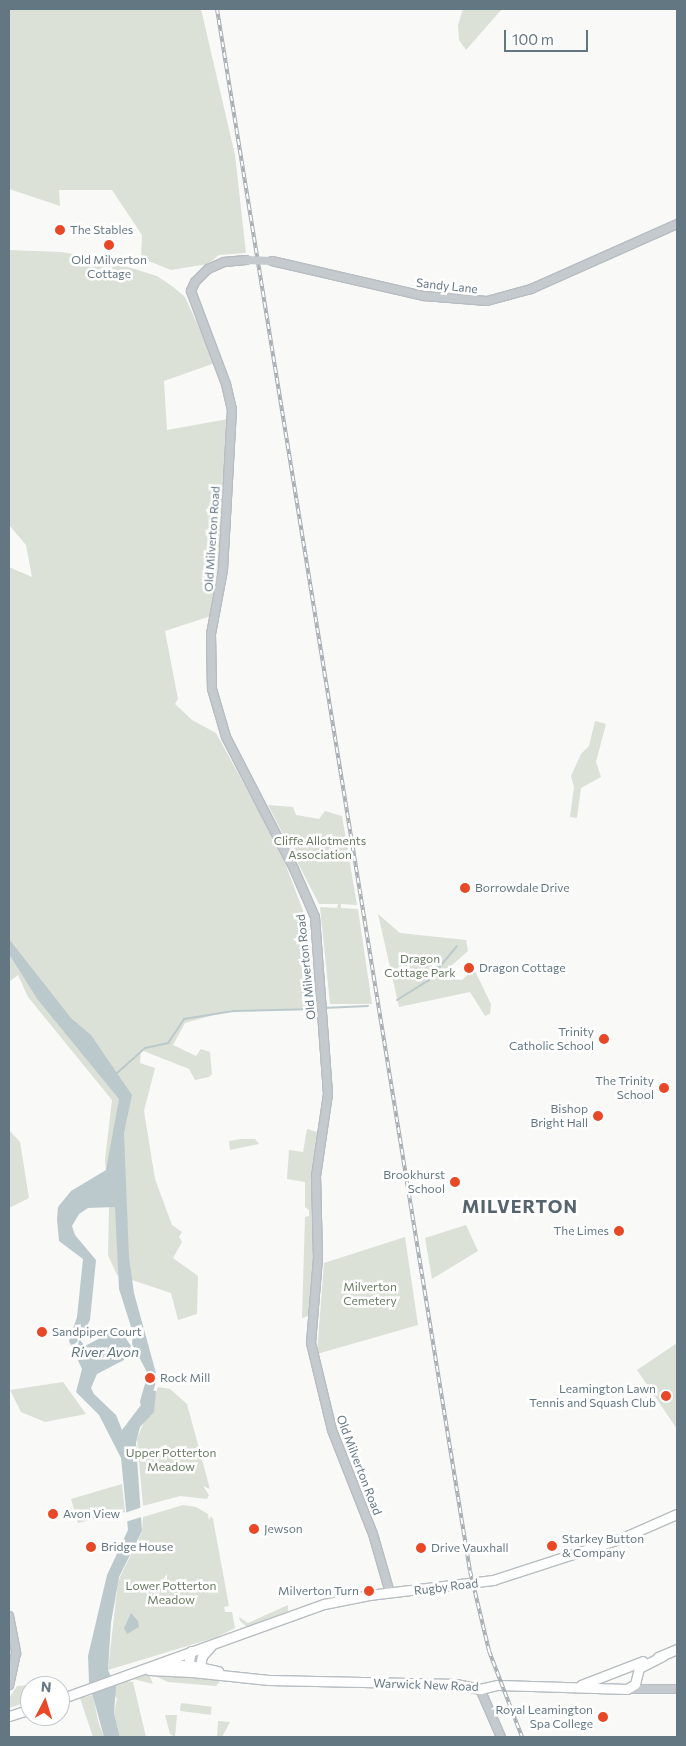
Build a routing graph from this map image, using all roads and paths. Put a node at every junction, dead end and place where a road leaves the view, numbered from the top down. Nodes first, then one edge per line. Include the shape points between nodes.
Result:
1 (677, 224) edge
2 (204, 271) joint
3 (677, 1514) edge
4 (390, 1593) junction
5 (9, 1616) edge
6 (211, 1646) junction
7 (677, 1650) edge
8 (191, 1651) junction
9 (663, 1656) junction
10 (200, 1666) junction
11 (147, 1668) junction
12 (191, 1668) junction
13 (622, 1671) junction
14 (226, 1674) junction
15 (636, 1677) junction
16 (9, 1685) edge
17 (566, 1688) junction
18 (656, 1688) junction
19 (480, 1689) junction
20 (626, 1689) junction
21 (677, 1689) edge
22 (70, 1696) edge
23 (502, 1737) edge

1 - 2 street, Sandy Lane, bridge via 530,289 487,300 424,296 272,261 224,262
2 - 4 street, Old Milverton Road via 192,287 191,297 226,384 232,409 223,570 211,634 214,697 226,737 312,909 328,1094 316,1176 318,1258 312,1343 332,1432 373,1534
3 - 4 main road, Rugby Road via 638,1532 502,1578
4 - 6 main road, Rugby Road via 317,1606
5 - 16 street via 16,1653
6 - 8 main road, Rugby Road
6 - 10 main road via 202,1656
7 - 9 main road
8 - 11 main road, Rugby Road
8 - 12 main road
9 - 13 main road
9 - 15 main road via 639,1668
10 - 12 main road
10 - 14 main road, Warwick New Road
11 - 12 main road, Warwick New Road
11 - 22 main road, Warwick New Road
12 - 14 main road, Warwick New Road
13 - 15 main road, Warwick New Road
13 - 17 main road
13 - 20 main road via 616,1681
14 - 19 main road, Warwick New Road via 269,1680 456,1684
15 - 18 street, Warwick New Road via 643,1685
15 - 20 main road
17 - 19 main road, Warwick New Road via 488,1685
17 - 20 main road, Warwick New Road
18 - 20 street, Warwick New Road
18 - 21 street, Warwick New Road
19 - 23 street

